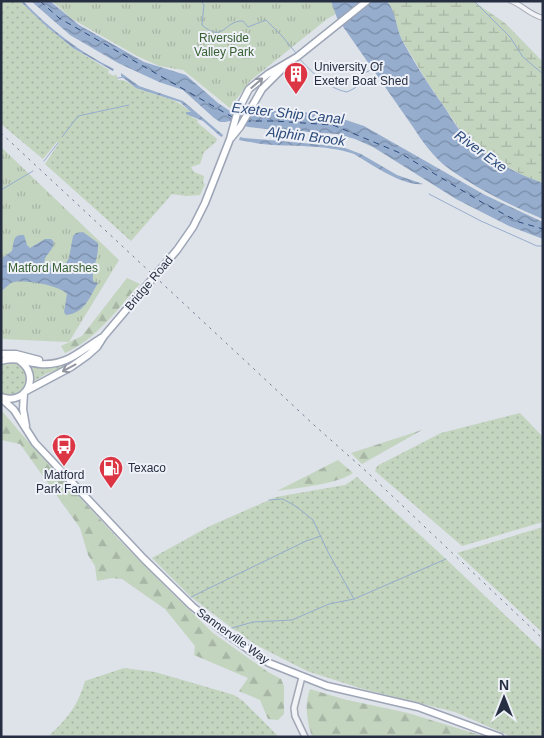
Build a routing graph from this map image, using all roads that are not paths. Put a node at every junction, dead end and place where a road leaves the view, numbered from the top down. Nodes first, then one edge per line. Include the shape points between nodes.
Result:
1 (367, 1) edge
2 (511, 1) edge
3 (520, 2) edge
4 (543, 18) edge
5 (285, 65) junction
6 (238, 123) junction
7 (104, 336) junction
8 (1, 354) edge
9 (72, 357) junction
10 (16, 359) junction
11 (1, 360) edge
12 (25, 392) junction
13 (1, 398) edge
14 (28, 435) junction
15 (302, 677) junction
16 (305, 737) edge
17 (500, 737) edge

1 - 5 main road, Bridge Road
2 - 3 street
3 - 4 street via 529,13
5 - 6 main road, Bridge Road via 264,86
6 -> 5 main road, Bridge Road via 238,110 252,87
6 - 7 main road, Bridge Road, bridge via 193,226 177,250
7 - 9 main road
7 -> 12 main road, Bridge Road via 97,347 78,363
8 - 9 main road via 45,361
9 - 10 main road via 65,362 50,364
10 - 11 main road
10 - 12 main road via 29,372 30,380
12 - 13 main road, Bridge Road via 16,398
12 - 14 main road via 24,419
13 - 14 main road, Sannerville Way via 14,410
14 - 15 main road, Sannerville Way via 192,606 269,663
15 - 16 street via 294,708
15 - 17 main road, Sannerville Way via 418,707

